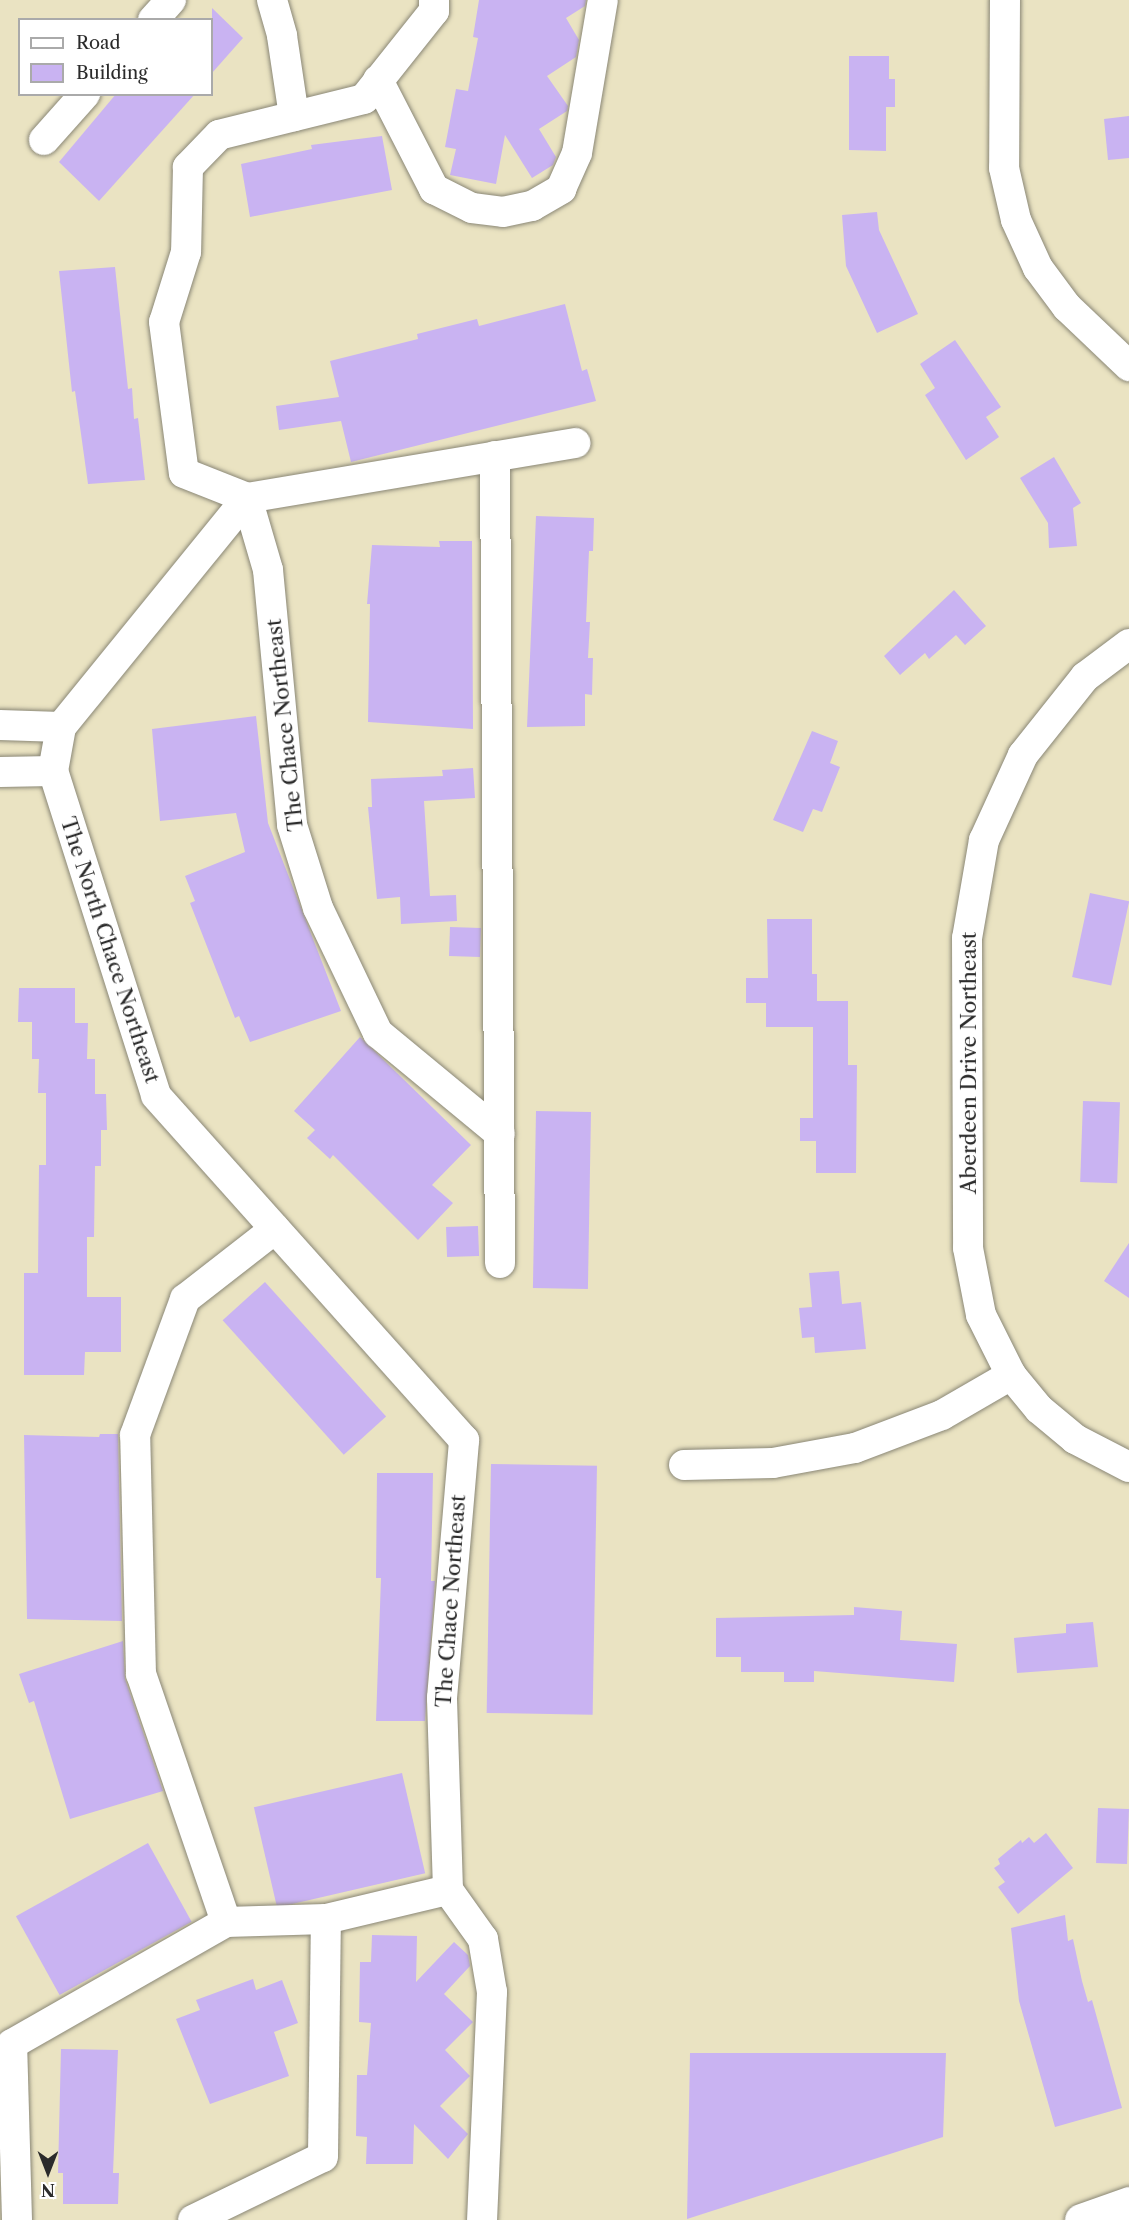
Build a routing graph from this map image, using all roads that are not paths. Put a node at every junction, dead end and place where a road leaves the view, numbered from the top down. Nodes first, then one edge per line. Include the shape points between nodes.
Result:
1 (171, 0) edge
2 (272, 0) edge
3 (434, 0) edge
4 (603, 0) edge
5 (1005, 0) edge
6 (155, 18) edge
7 (378, 80) junction
8 (83, 96) edge
9 (294, 116) junction
10 (44, 140) dead end
11 (1129, 366) edge
12 (575, 442) dead end
13 (495, 456) junction
14 (247, 498) junction
15 (1129, 644) edge
16 (0, 725) edge
17 (61, 727) junction
18 (53, 771) junction
19 (0, 772) edge
20 (500, 1134) junction
21 (275, 1229) junction
22 (295, 1252) joint
23 (500, 1263) dead end
24 (1011, 1374) junction
25 (684, 1465) dead end
26 (1129, 1467) edge
27 (448, 1890) junction
28 (326, 1919) junction
29 (226, 1922) junction
30 (1129, 2203) edge
31 (17, 2220) edge
32 (193, 2220) edge
33 (482, 2220) edge
34 (1081, 2220) edge

1 - 6 street
2 - 9 street via 282,36
3 - 7 street via 434,11
4 - 7 street via 577,153 561,189 532,206 503,212 472,208 434,189
5 - 11 street via 1004,168 1016,220 1038,268 1067,307
7 - 9 street via 363,99
8 - 10 street
9 - 14 street via 219,135 188,167 186,252 164,322 184,473
12 - 13 street
13 - 14 street
13 - 20 street
14 - 17 street
14 - 20 street, The Chace Northeast via 268,570 292,825 318,908 378,1033
15 - 24 street, Aberdeen Drive Northeast via 1085,677 1023,755 984,840 968,938 968,1248 981,1315
16 - 17 street
17 - 18 street
18 - 19 street
18 - 21 street, The North Chace Northeast via 156,1095
20 - 23 street
21 - 22 street, The North Chace Northeast
21 - 29 street via 185,1299 135,1435 141,1674
22 - 27 street, The Chace Northeast via 464,1440 442,1698
24 - 25 street via 942,1415 855,1448 773,1463
24 - 26 street, Aberdeen Drive Northeast via 1039,1409 1075,1439
27 - 28 street
27 - 33 street via 483,1939 492,1992
28 - 29 street
28 - 32 street via 322,2157
29 - 31 street via 12,2043
30 - 34 main road

